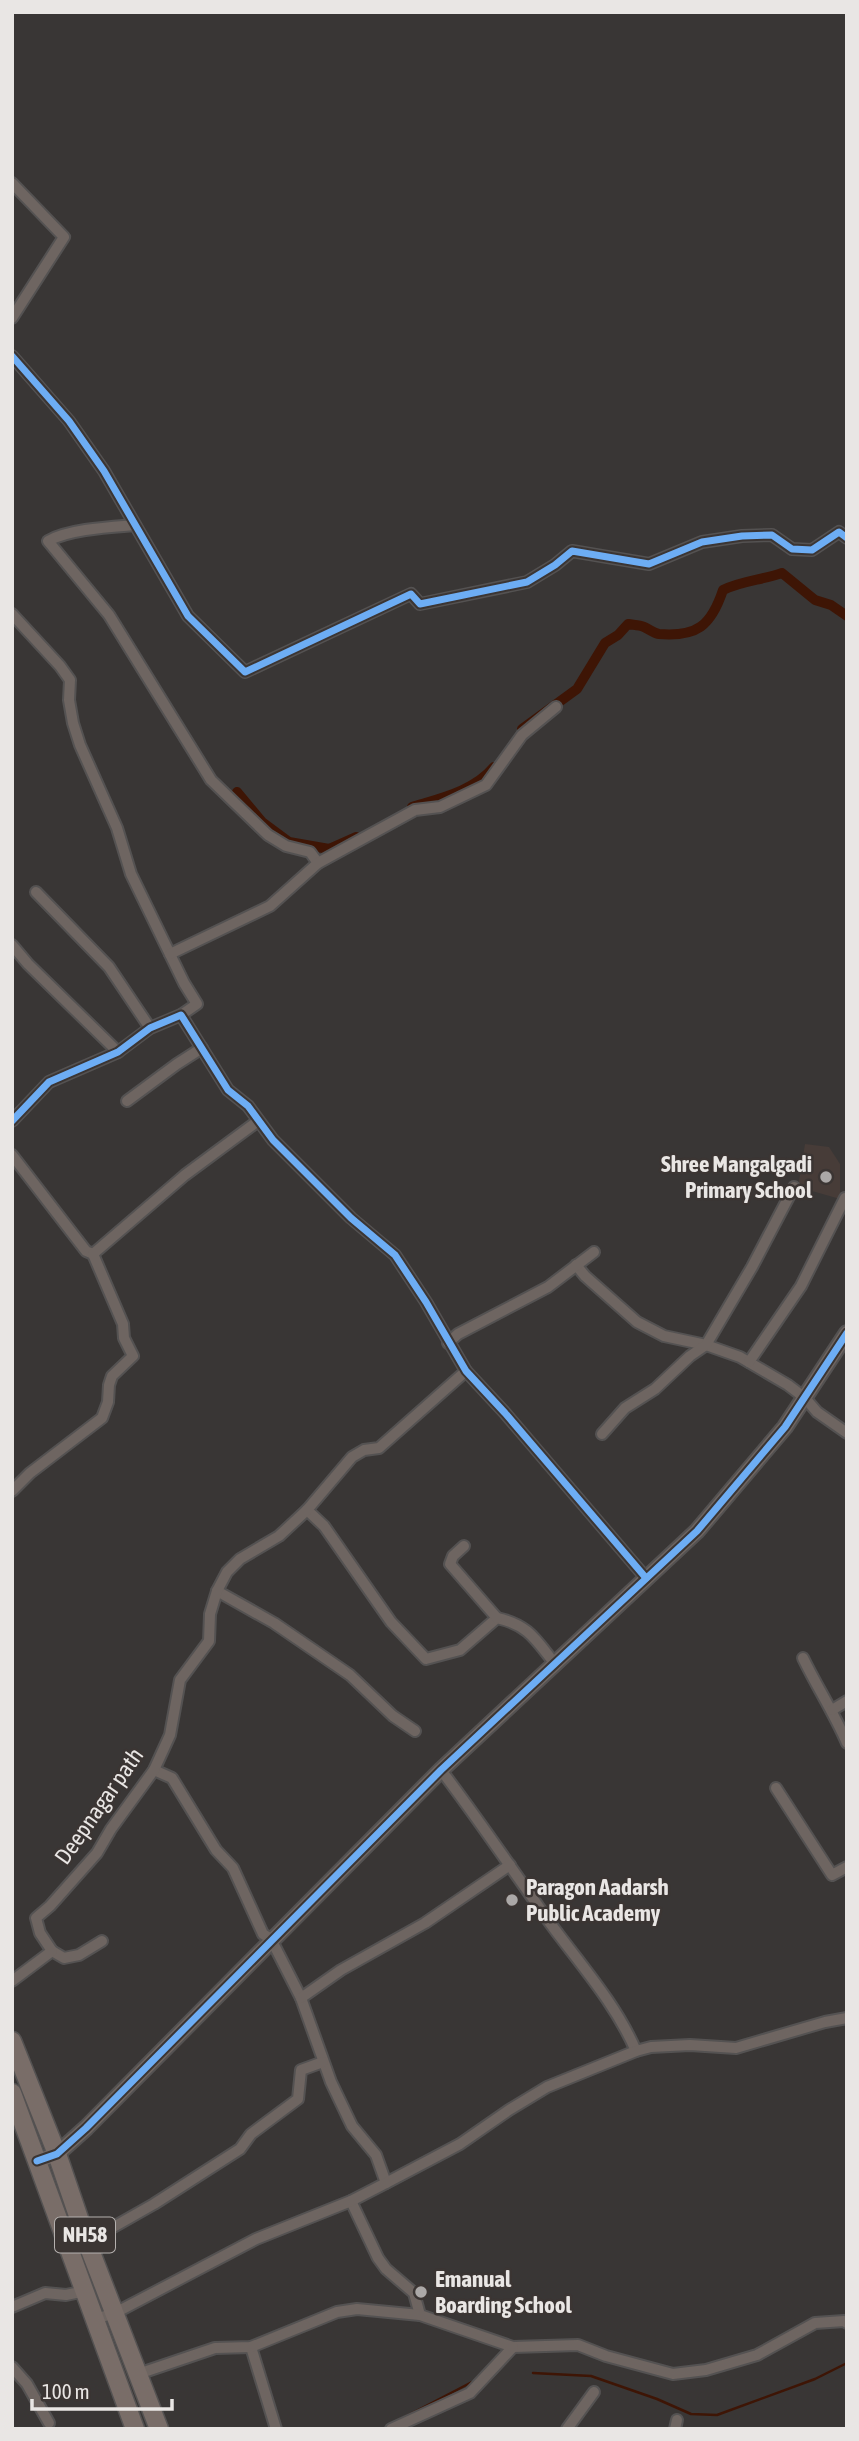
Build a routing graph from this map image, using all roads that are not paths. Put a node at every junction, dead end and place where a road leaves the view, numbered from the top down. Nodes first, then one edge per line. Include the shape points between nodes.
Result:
1 (12, 183) edge
2 (12, 293) edge
3 (23, 303) junction
4 (12, 318) edge
5 (12, 356) edge
6 (135, 525) junction
7 (847, 538) edge
8 (12, 614) edge
9 (555, 707) dead end
10 (318, 863) junction
11 (36, 892) dead end
12 (12, 945) edge
13 (170, 954) junction
14 (181, 1015) junction
15 (150, 1028) junction
16 (202, 1048) junction
17 (118, 1052) junction
18 (127, 1101) dead end
19 (12, 1121) edge
20 (258, 1121) junction
21 (12, 1155) edge
22 (794, 1187) dead end
23 (845, 1198) dead end
24 (594, 1252) dead end
25 (93, 1254) junction
26 (576, 1265) junction
27 (847, 1333) edge
28 (448, 1343) junction
29 (706, 1345) junction
30 (750, 1362) junction
31 (466, 1371) junction
32 (805, 1398) junction
33 (847, 1433) edge
34 (602, 1434) dead end
35 (12, 1491) edge
36 (307, 1510) junction
37 (464, 1546) dead end
38 (646, 1578) junction
39 (217, 1591) junction
40 (498, 1618) junction
41 (803, 1658) dead end
42 (555, 1664) junction
43 (847, 1700) edge
44 (832, 1710) junction
45 (415, 1731) dead end
46 (847, 1743) edge
47 (155, 1770) junction
48 (441, 1770) junction
49 (776, 1788) dead end
50 (510, 1865) junction
51 (847, 1867) edge
52 (271, 1940) junction
53 (102, 1941) dead end
54 (52, 1951) junction
55 (12, 1981) edge
56 (301, 1998) junction
57 (847, 2018) edge
58 (12, 2040) edge
59 (636, 2052) junction
60 (323, 2062) junction
61 (12, 2093) edge
62 (57, 2154) junction
63 (37, 2161) junction
64 (386, 2183) junction
65 (351, 2201) junction
66 (87, 2242) junction
67 (85, 2291) junction
68 (12, 2307) edge
69 (115, 2313) junction
70 (420, 2315) junction
71 (95, 2319) junction
72 (847, 2323) edge
73 (251, 2347) junction
74 (513, 2347) junction
75 (12, 2367) edge
76 (138, 2374) junction
77 (594, 2392) dead end
78 (49, 2423) dead end
79 (135, 2429) edge
80 (159, 2429) edge
81 (276, 2429) edge
82 (391, 2429) edge
83 (567, 2429) edge

1 - 3 street via 64,237
2 - 3 street
3 - 4 street
5 - 6 street via 69,421
6 - 7 street via 188,617 245,672 411,593 420,604 527,582 572,551 649,564 702,542 742,536 772,535 792,549 812,551 839,532
6 - 10 street via 48,541 109,615 211,780 268,835 310,852
8 - 13 street via 69,681 80,745 117,828 131,874
9 - 10 street via 522,735 486,785 440,807 415,810
10 - 13 street via 270,905
11 - 15 street via 109,967
12 - 17 street
13 - 14 street via 197,1004
14 - 15 street
14 - 16 street
15 - 17 street
16 - 18 street
16 - 20 street via 228,1090
17 - 19 street via 49,1082
20 - 25 street via 185,1175
20 - 28 street via 351,1217 395,1255
21 - 25 street via 86,1251
22 - 29 street
23 - 30 street via 800,1286
24 - 26 street
25 - 35 street via 134,1356 112,1376 102,1418
26 - 28 street via 548,1287
26 - 29 street via 637,1322 664,1336
27 - 32 street
28 - 31 street
29 - 30 street
29 - 34 street via 625,1408
30 - 32 street
31 - 36 street, Deepnagar path via 379,1448 352,1457
31 - 38 street
32 - 33 street
32 - 38 street via 697,1531
36 - 39 street, Deepnagar path via 279,1536 240,1559
36 - 40 street via 324,1526 391,1622 426,1659 460,1650
37 - 40 street via 450,1564
38 - 42 street
39 - 45 street via 350,1675
39 - 47 street, Deepnagar path via 209,1641 180,1681 170,1735
40 - 42 street via 531,1632
41 - 44 street
42 - 48 street
43 - 44 street
44 - 46 street
47 - 52 street via 172,1778 216,1850 233,1868 263,1934
47 - 54 street, Deepnagar path via 97,1853 36,1918
48 - 50 street
48 - 52 street
49 - 51 street via 832,1875
50 - 56 street
50 - 59 street via 626,2028
52 - 56 street
52 - 62 street
53 - 54 street via 64,1958
54 - 55 street
56 - 60 street
57 - 59 street via 736,2048 664,2046
58 - 62 main road, NH58
59 - 64 street via 548,2087 460,2144
60 - 64 street via 352,2126 376,2155
60 - 66 street via 301,2070 298,2099 251,2134 240,2149
61 - 63 main road, NH58
62 - 63 street
62 - 66 main road, NH58
63 - 67 main road, NH58
64 - 65 street
65 - 69 street via 256,2239
65 - 70 street via 378,2258 414,2293
66 - 69 main road, NH58
67 - 68 street via 45,2293
67 - 71 main road, NH58
69 - 71 street
69 - 76 main road, NH58
70 - 73 street via 357,2309 337,2312
70 - 74 street
71 - 79 main road, NH58
72 - 74 street via 815,2323 757,2355 673,2374 578,2345
73 - 76 street via 215,2348
73 - 81 street
74 - 82 street via 470,2393
75 - 78 street
76 - 80 main road, NH58
77 - 83 street

